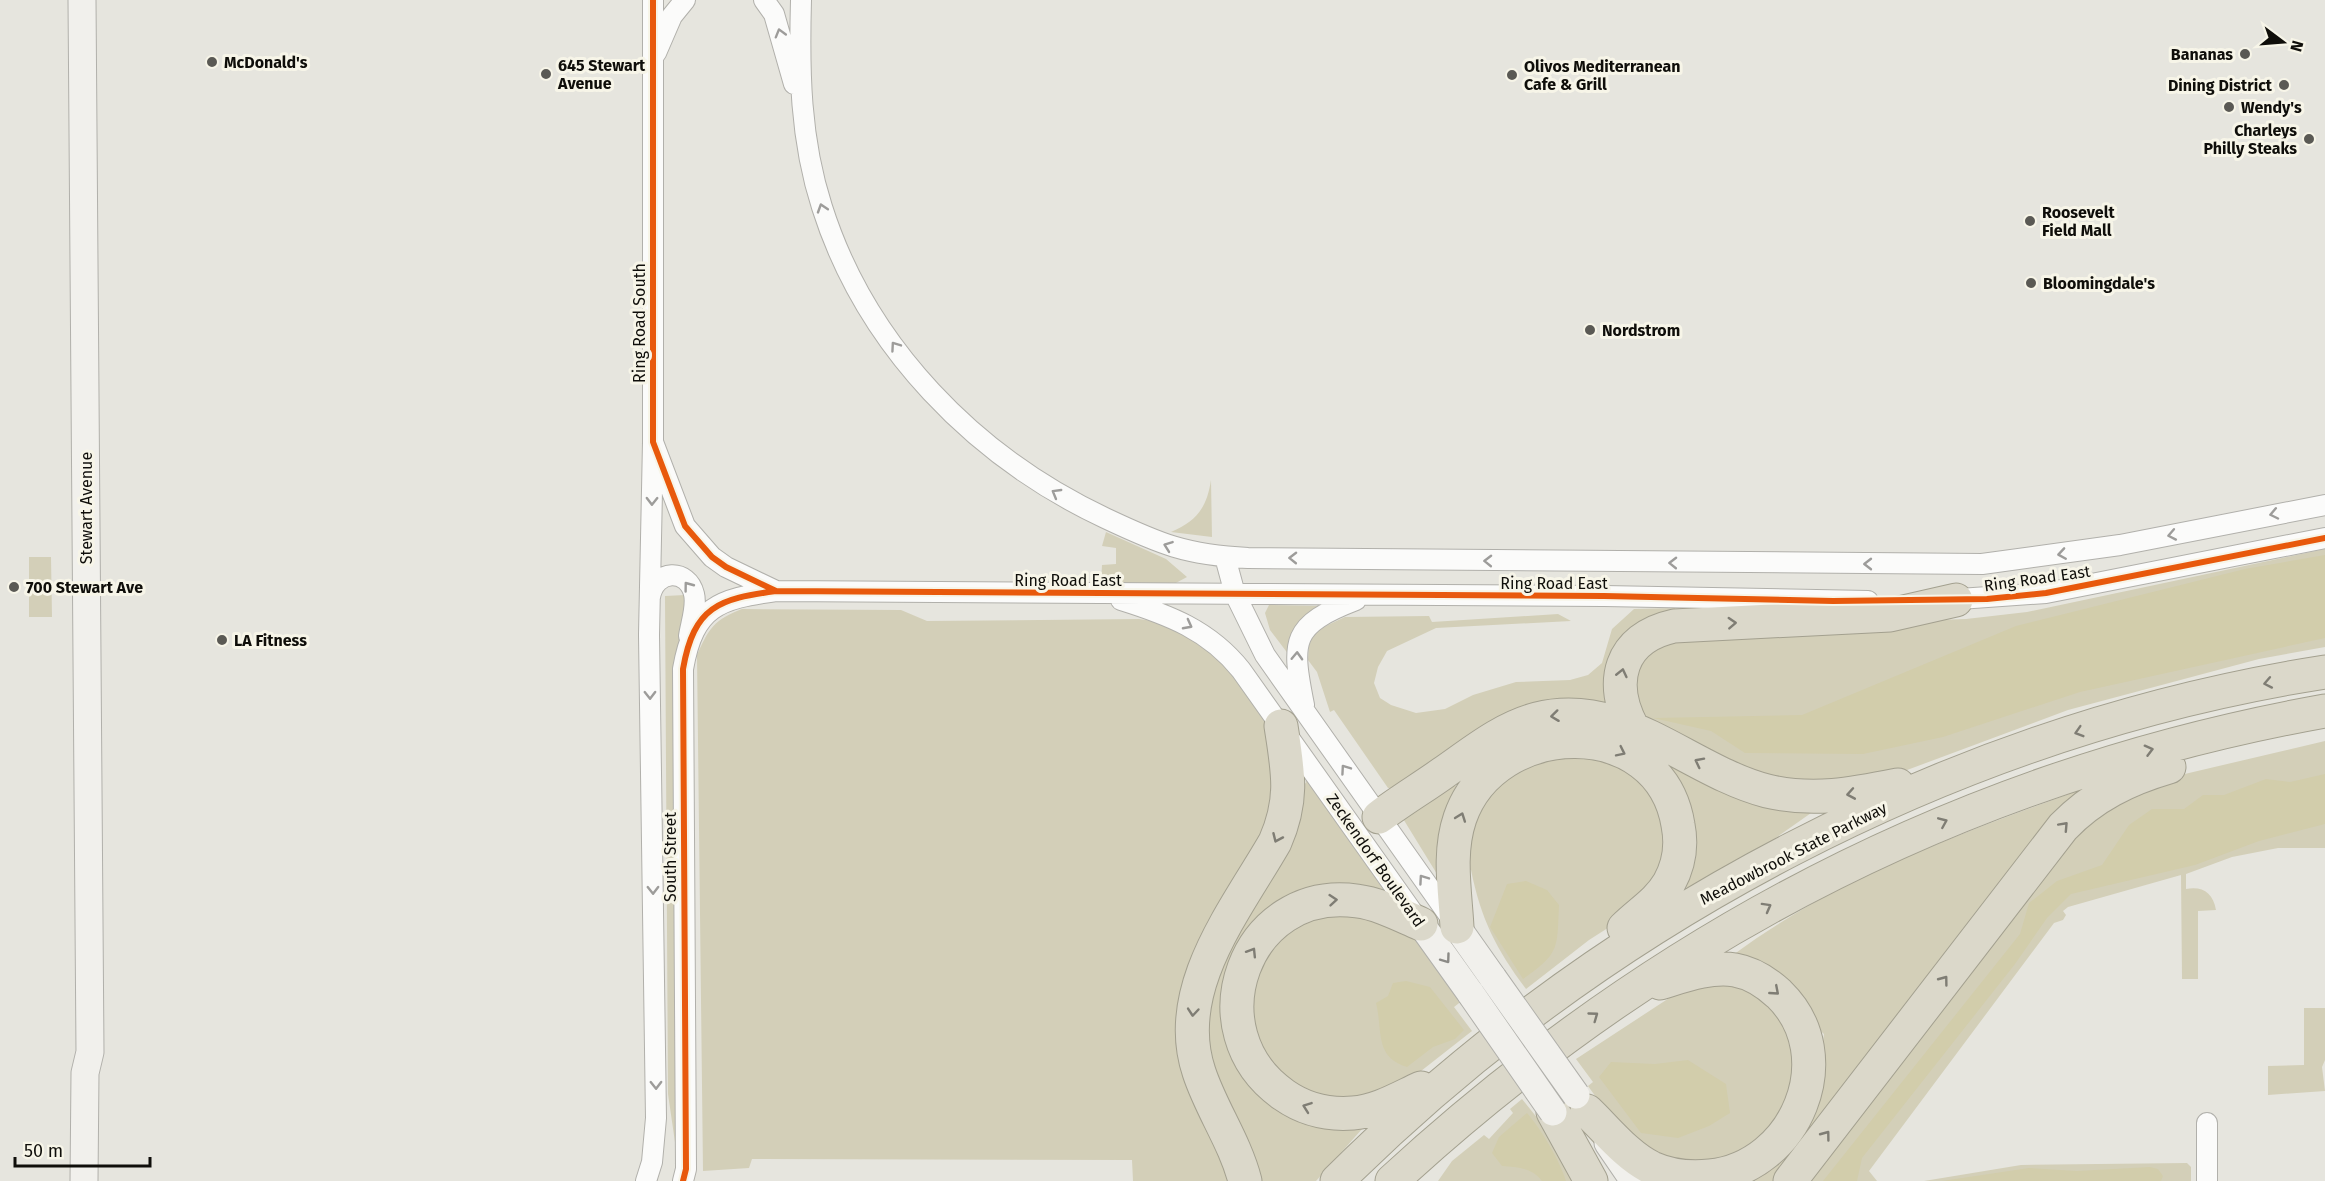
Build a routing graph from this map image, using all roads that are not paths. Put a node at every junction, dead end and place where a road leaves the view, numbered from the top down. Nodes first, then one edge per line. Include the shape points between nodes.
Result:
1 (82, 0) edge
2 (653, 0) edge
3 (685, 0) edge
4 (764, 0) edge
5 (801, 0) edge
6 (652, 62) junction
7 (801, 110) junction
8 (653, 442) junction
9 (2325, 505) edge
10 (2325, 538) edge
11 (1225, 557) junction
12 (776, 591) junction
13 (1103, 594) junction
14 (1235, 594) junction
15 (1366, 596) junction
16 (1956, 600) junction
17 (649, 601) junction
18 (688, 641) junction
19 (2325, 672) edge
20 (2325, 711) edge
21 (1294, 720) junction
22 (2270, 721) junction
23 (1633, 729) junction
24 (1970, 770) junction
25 (1379, 817) junction
26 (1421, 924) junction
27 (1457, 927) junction
28 (1560, 992) junction
29 (1626, 993) junction
30 (90, 1052) junction
31 (1458, 1071) junction
32 (1508, 1080) junction
33 (1572, 1106) junction
34 (2207, 1123) dead end
35 (654, 1171) edge
36 (84, 1181) edge
37 (103, 1181) edge
38 (646, 1181) edge
39 (683, 1181) edge
40 (1245, 1181) edge
41 (1337, 1181) edge
42 (1392, 1181) edge
43 (1425, 1181) edge
44 (1591, 1181) edge
45 (1605, 1181) edge
46 (1634, 1181) edge
47 (1790, 1181) edge
48 (2207, 1181) edge

1 - 30 main road, Stewart Avenue
2 - 6 street, Ring Road South
3 - 6 street via 672,16
7 -> 4 street via 774,14
5 - 7 street
6 - 8 street, Ring Road South
11 -> 7 street, Ring Road East via 1177,549 1065,498 984,444 931,392 884,330 840,254 814,182
8 - 12 street, Ring Road South via 686,526 712,557
8 -> 17 street, South Street
9 -> 11 street, Ring Road East via 2120,545 1982,564
10 - 16 street, Ring Road East via 2046,593
11 - 14 street, Zeckendorf Boulevard
12 - 13 street, Ring Road East
12 - 18 street, South Street via 732,598 708,612
13 - 14 street, Ring Road East
13 -> 21 street, Zeckendorf Boulevard via 1168,615 1212,639
14 - 15 street, Ring Road East
14 - 21 street, Zeckendorf Boulevard
15 - 16 street, Ring Road East
21 -> 15 street via 1300,637 1323,614
23 -> 16 highway via 1624,709 1621,673 1633,648 1655,630 1890,615
18 -> 17 street, South Street via 694,601 688,583 678,576 661,578 653,584
17 -> 35 street, South Street
18 - 39 street, South Street via 683,669
19 -> 24 highway, Meadowbrook State Parkway via 2127,717
20 - 22 highway
25 -> 21 street, Zeckendorf Boulevard
21 - 26 street, Zeckendorf Boulevard
21 -> 40 highway via 1283,823 1209,957 1192,1014 1199,1074
29 -> 22 highway via 1769,906 1948,819 2138,753
47 -> 22 highway via 2073,817 2122,783 2179,764
24 -> 23 highway via 1842,796 1800,797 1736,780
23 -> 25 highway via 1582,715 1523,723
24 - 28 highway, Meadowbrook State Parkway via 1848,821 1759,867 1660,925
27 -> 25 street, Zeckendorf Boulevard
31 -> 26 highway via 1377,1108 1354,1113 1322,1112 1295,1102 1267,1082 1252,1064 1239,1030 1236,994 1246,961 1270,928 1292,912 1314,903 1345,899 1381,906
26 -> 33 main road, Zeckendorf Boulevard, bridge via 1471,994
27 -> 28 highway via 1455,839 1466,804 1490,774 1524,750 1562,741 1599,744 1635,759 1661,784 1673,806 1680,833 1675,870 1656,901
27 - 33 main road, Zeckendorf Boulevard, bridge
28 - 31 highway, Meadowbrook State Parkway
32 -> 29 highway
29 -> 33 highway via 1714,970 1735,970 1766,983 1784,999 1802,1028 1809,1064 1803,1102 1791,1126 1768,1153 1741,1168 1704,1176 1660,1171 1640,1161
30 - 36 main road, Stewart Avenue via 85,1073
30 - 37 main road, Stewart Avenue via 100,1070
31 - 41 highway, Meadowbrook State Parkway
32 - 42 highway
32 - 43 highway
33 - 44 highway
33 - 45 main road, Zeckendorf Boulevard
33 - 46 main road, Zeckendorf Boulevard
34 - 48 street
35 - 38 street, South Street

